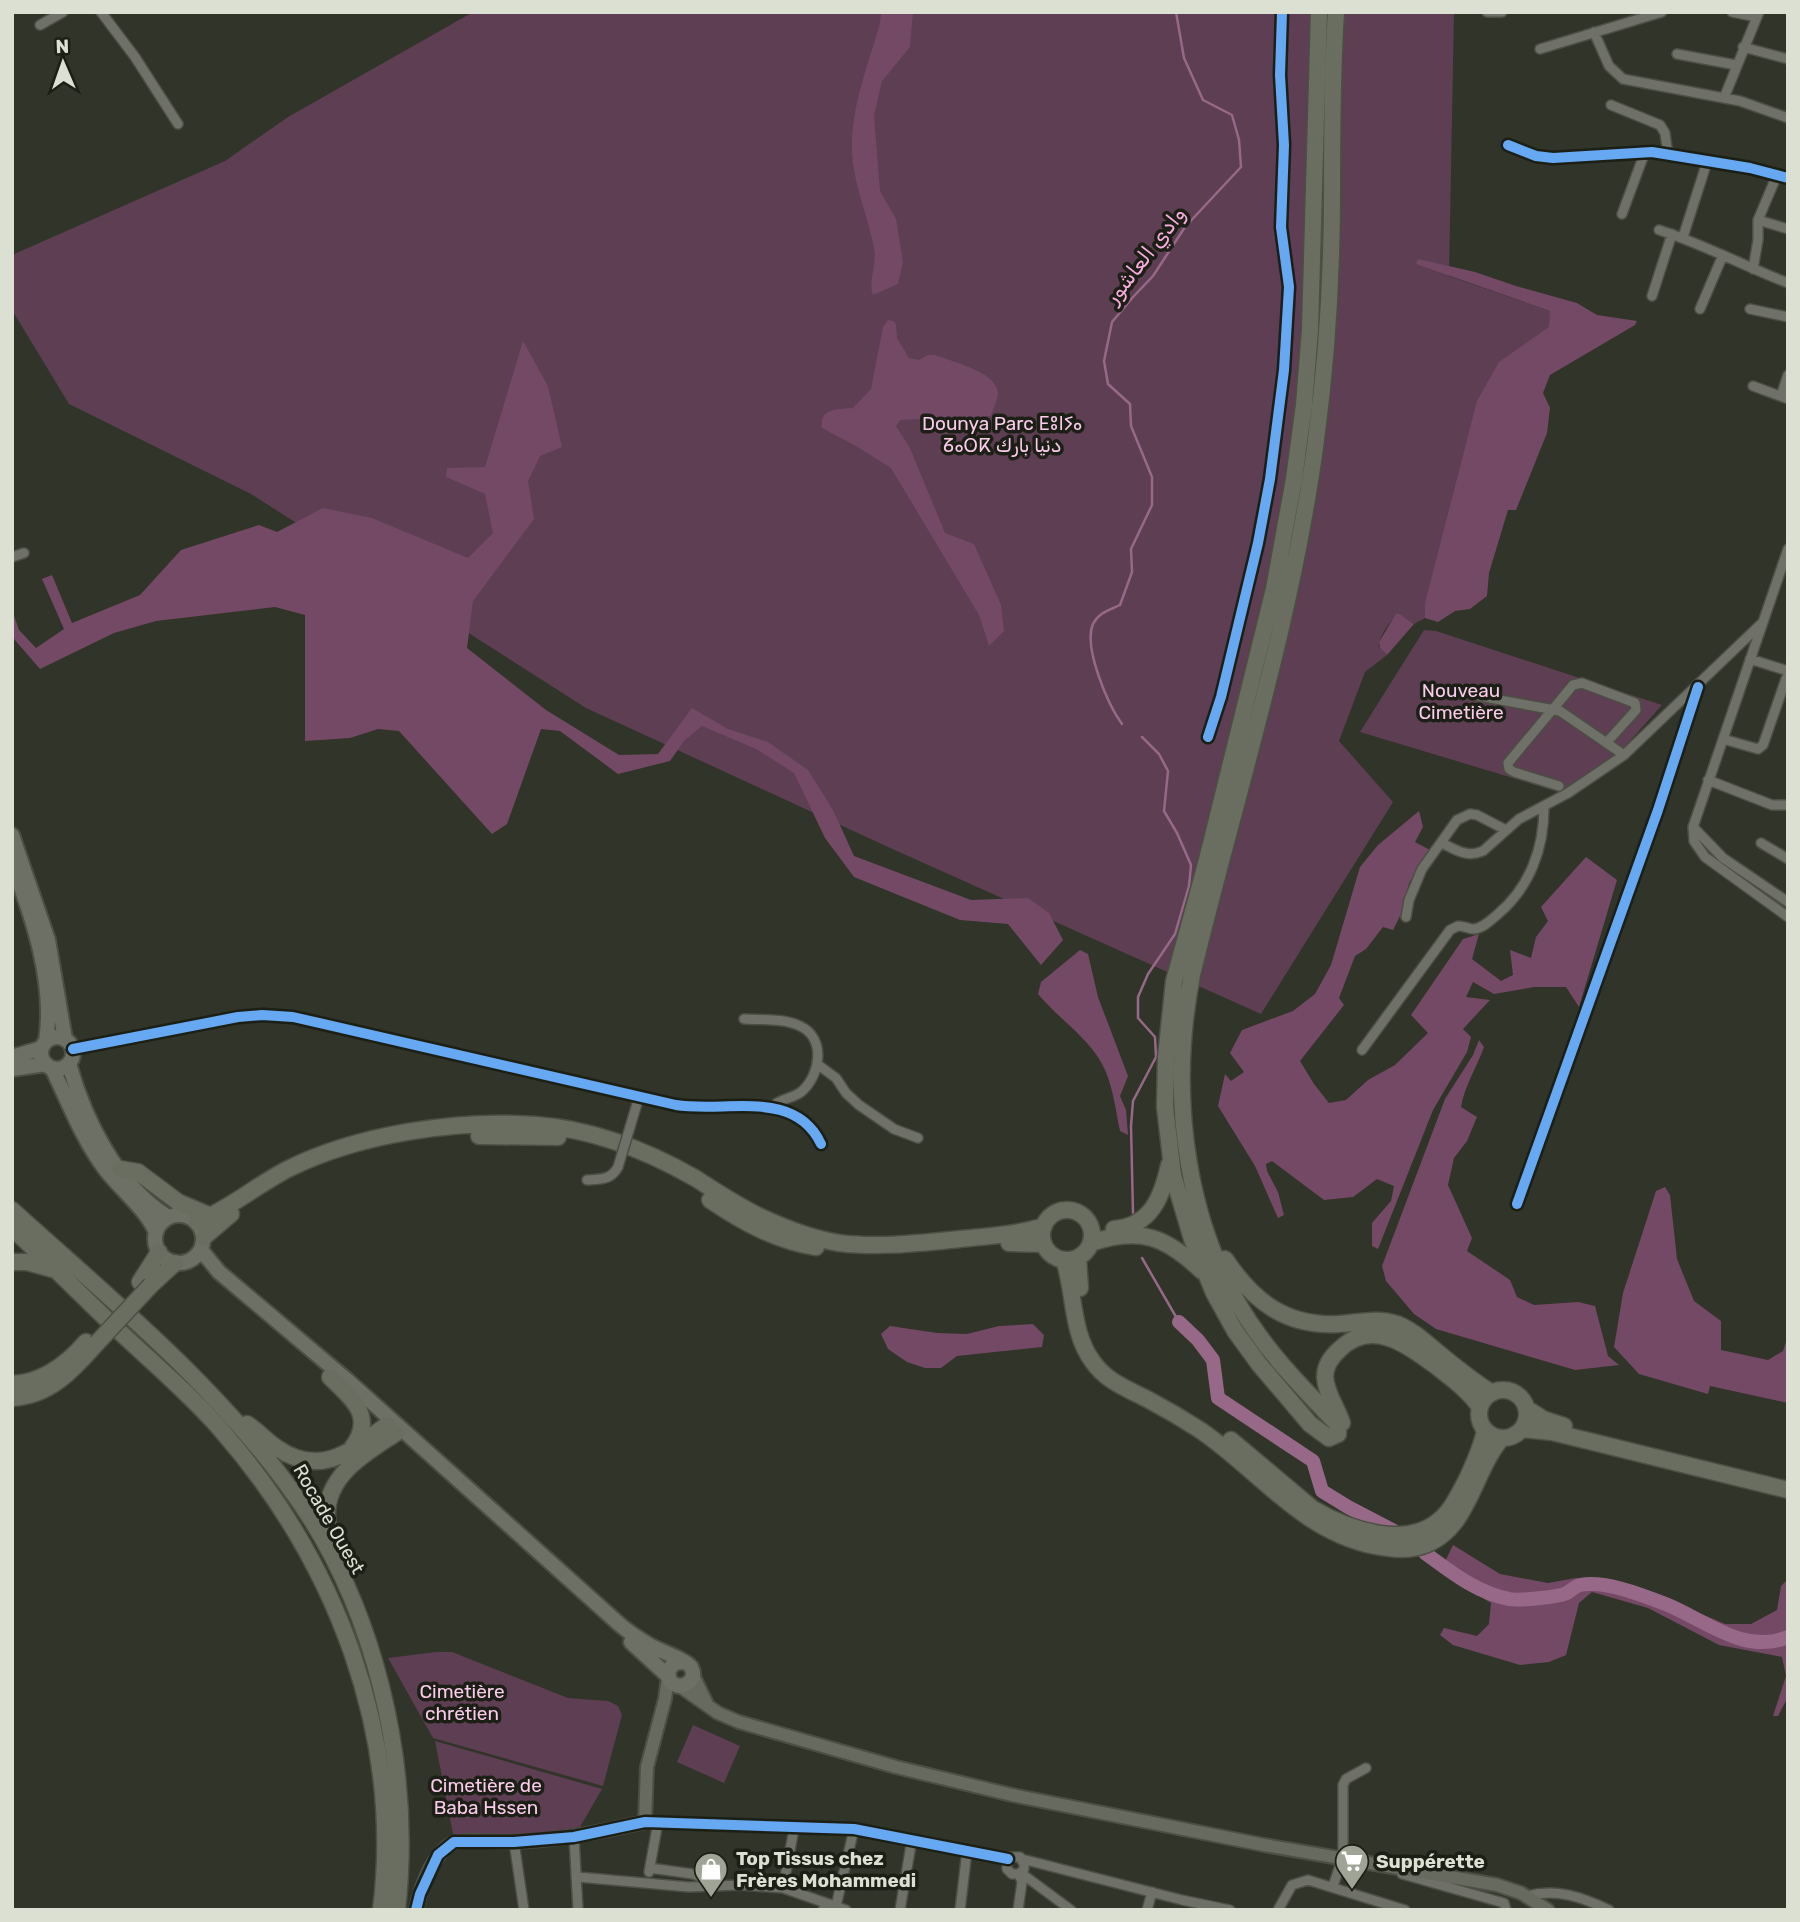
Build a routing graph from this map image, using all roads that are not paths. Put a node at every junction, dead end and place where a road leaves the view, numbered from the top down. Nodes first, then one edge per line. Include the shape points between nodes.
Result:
1 (63, 12) edge
2 (101, 12) edge
3 (1282, 12) edge
4 (1319, 12) edge
5 (1336, 12) edge
6 (1487, 12) edge
7 (1502, 12) edge
8 (1662, 12) edge
9 (1732, 12) edge
10 (1757, 15) edge
11 (40, 25) dead end
12 (1594, 32) junction
13 (1743, 47) junction
14 (1540, 49) dead end
15 (1677, 54) dead end
16 (1788, 59) edge
17 (1735, 65) junction
18 (1724, 98) junction
19 (1611, 105) dead end
20 (1788, 118) edge
21 (178, 124) dead end
22 (1508, 145) dead end
23 (1645, 152) junction
24 (1668, 155) junction
25 (1707, 162) junction
26 (1777, 175) junction
27 (1788, 178) edge
28 (1622, 214) dead end
29 (1758, 220) junction
30 (1788, 229) edge
31 (1659, 230) dead end
32 (1672, 234) junction
33 (1683, 237) junction
34 (1723, 255) junction
35 (1753, 269) junction
36 (1788, 283) edge
37 (1652, 296) dead end
38 (1700, 309) dead end
39 (1750, 309) dead end
40 (1788, 317) edge
41 (1788, 375) edge
42 (1753, 387) dead end
43 (1784, 398) edge
44 (1788, 549) edge
45 (24, 553) dead end
46 (12, 557) edge
47 (1776, 586) junction
48 (1788, 589) edge
49 (1763, 622) junction
50 (1750, 659) junction
51 (1788, 672) edge
52 (1698, 687) junction
53 (1452, 691) dead end
54 (1553, 709) junction
55 (1208, 737) dead end
56 (1723, 739) junction
57 (1606, 742) junction
58 (1624, 755) junction
59 (1709, 780) junction
60 (1559, 786) dead end
61 (1788, 804) edge
62 (1772, 805) junction
63 (1544, 807) junction
64 (1788, 812) edge
65 (1693, 827) junction
66 (1506, 830) junction
67 (12, 835) edge
68 (1442, 843) junction
69 (1761, 843) dead end
70 (1788, 859) edge
71 (12, 863) edge
72 (1788, 902) edge
73 (1406, 917) dead end
74 (1788, 917) edge
75 (744, 1019) dead end
76 (44, 1045) junction
77 (1363, 1050) dead end
78 (69, 1051) junction
79 (12, 1057) edge
80 (817, 1064) junction
81 (49, 1066) junction
82 (12, 1069) edge
83 (639, 1097) junction
84 (772, 1107) junction
85 (918, 1138) dead end
86 (821, 1144) dead end
87 (1170, 1159) junction
88 (120, 1169) junction
89 (587, 1180) dead end
90 (119, 1186) junction
91 (1517, 1204) dead end
92 (12, 1210) edge
93 (168, 1217) junction
94 (204, 1219) junction
95 (1090, 1225) junction
96 (1044, 1226) junction
97 (12, 1228) edge
98 (156, 1232) junction
99 (1207, 1234) junction
100 (1091, 1243) junction
101 (1044, 1244) junction
102 (199, 1249) junction
103 (159, 1252) junction
104 (1071, 1259) junction
105 (12, 1262) edge
106 (175, 1263) junction
107 (58, 1270) junction
108 (1204, 1273) junction
109 (146, 1280) junction
110 (94, 1340) junction
111 (330, 1377) junction
112 (12, 1384) edge
113 (1492, 1393) junction
114 (12, 1398) edge
115 (1480, 1407) junction
116 (1526, 1408) junction
117 (234, 1419) junction
118 (1339, 1428) junction
119 (391, 1429) junction
120 (1522, 1429) junction
121 (1485, 1431) junction
122 (1502, 1438) junction
123 (346, 1454) junction
124 (1788, 1479) edge
125 (1788, 1490) edge
126 (335, 1564) junction
127 (683, 1662) junction
128 (693, 1675) junction
129 (668, 1677) junction
130 (681, 1687) junction
131 (708, 1706) junction
132 (661, 1714) junction
133 (1366, 1768) dead end
134 (651, 1822) junction
135 (794, 1829) junction
136 (854, 1829) junction
137 (574, 1837) junction
138 (912, 1839) junction
139 (514, 1842) junction
140 (967, 1851) junction
141 (1343, 1857) junction
142 (1008, 1859) junction
143 (1022, 1859) junction
144 (650, 1868) junction
145 (1020, 1873) junction
146 (578, 1877) junction
147 (647, 1883) junction
148 (724, 1886) junction
149 (1333, 1886) junction
150 (783, 1888) junction
151 (1152, 1892) junction
152 (1527, 1896) junction
153 (1182, 1905) edge
154 (828, 1906) edge
155 (381, 1910) edge
156 (397, 1910) edge
157 (416, 1910) edge
158 (524, 1910) edge
159 (578, 1910) edge
160 (846, 1910) edge
161 (900, 1910) edge
162 (960, 1910) edge
163 (1018, 1910) edge
164 (1071, 1910) edge
165 (1147, 1910) edge
166 (1228, 1910) edge
167 (1278, 1910) edge
168 (1405, 1910) edge
169 (1507, 1910) edge
170 (1548, 1910) edge
171 (1609, 1910) edge

1 - 11 street
2 - 21 street
3 - 55 street via 1281,228 1289,287 1284,370 1261,529
4 - 87 highway via 1314,246 1300,442 1274,589 1174,981 1166,1058
5 - 99 highway via 1329,290 1311,475 1285,616 1197,956 1184,1023 1185,1135
6 - 7 street
8 - 12 street
9 - 10 street
10 - 13 street
12 - 14 street
12 - 18 street via 1618,76
13 - 16 street
13 - 17 street
15 - 17 street
17 - 18 street
18 - 20 street
19 - 24 street via 1660,124
22 - 23 street via 1553,158
23 - 24 street
23 - 28 street
24 - 25 street
25 - 26 street
25 - 33 street
26 - 27 street
26 - 29 street
29 - 30 street
29 - 35 street
31 - 32 street
32 - 33 street
32 - 37 street
33 - 34 street
34 - 35 street
34 - 38 street
35 - 36 street
39 - 40 street
41 - 43 street
42 - 43 street
44 - 47 street
45 - 46 street
47 - 48 street
47 - 49 street
49 - 50 street
49 - 52 street
50 - 51 street
50 - 56 street
51 - 56 street via 1763,745 1758,749
52 - 58 street
52 - 91 street
53 - 54 street
54 - 57 street
54 - 57 street via 1571,686 1579,683 1634,701 1636,710
54 - 60 street via 1507,763 1514,772
56 - 59 street
57 - 58 street
58 - 63 street
59 - 62 street
59 - 65 street
61 - 62 street
62 - 64 street
63 - 66 street
63 - 77 street via 1542,844 1517,894 1479,928 1450,930
65 - 72 street via 1723,858
65 - 74 street via 1694,841 1705,857
66 - 68 street via 1477,853 1464,853
66 - 68 street via 1470,814 1457,820
67 - 78 main road via 48,940
68 - 73 street via 1414,884
69 - 70 street
71 - 76 main road via 44,974 49,1015
75 - 80 street via 801,1026 818,1048
76 - 78 main road via 53,1037
76 - 79 main road
76 - 81 main road via 41,1055
78 - 81 main road via 63,1068
78 - 83 street via 238,1017 293,1017
78 - 88 main road via 87,1115
80 - 84 street via 800,1093
80 - 85 street via 859,1105 887,1125
81 - 82 main road
81 - 90 main road via 87,1142
83 - 84 street via 693,1108
83 - 89 street, bridge via 613,1175
84 - 86 street via 789,1111 812,1127
87 - 95 highway via 1162,1193 1145,1217 1128,1227
87 - 108 highway
88 - 93 main road via 145,1200
88 - 94 highway via 138,1172
90 - 98 main road
90 - 109 main road via 143,1226 148,1245
92 - 117 highway, Rocade Ouest via 164,1348
93 - 94 main road
93 - 98 main road
94 - 96 highway via 276,1175 341,1147 404,1133 510,1124 575,1130 628,1146 762,1217 820,1239 923,1243 1014,1234
94 - 102 main road
95 - 96 highway via 1083,1216 1066,1210 1050,1217
95 - 100 highway
96 - 101 highway
97 - 107 highway, Rocade Ouest
98 - 103 main road
99 - 113 highway via 1241,1283 1277,1312 1314,1323 1374,1320 1402,1326
99 - 118 highway via 1227,1283 1258,1335
100 - 104 highway
100 - 108 highway via 1114,1236 1148,1236 1179,1250
101 - 102 highway via 882,1254 805,1246 745,1223 648,1163 623,1154 569,1138 488,1135 416,1141 337,1159 253,1199 214,1227
101 - 104 highway via 1052,1255
102 - 106 main road
102 - 111 main road via 209,1271
102 - 127 main road via 219,1272 618,1623
103 - 106 main road
103 - 109 highway
104 - 121 highway via 1089,1337 1108,1366 1220,1432 1313,1509 1334,1520 1366,1531 1402,1535 1432,1527 1451,1508 1477,1458
104 - 122 highway via 1079,1333 1098,1369 1198,1429 1289,1505 1337,1534 1397,1549 1414,1549 1438,1538 1461,1516 1486,1460
105 - 107 highway
106 - 109 highway
107 - 155 highway, Rocade Ouest via 221,1429 284,1511 323,1581 353,1654 376,1740 385,1833
108 - 118 highway via 1235,1331 1310,1424 1326,1437 1336,1437
109 - 110 highway, bridge
110 - 112 highway via 48,1374
110 - 114 highway via 67,1376 49,1389
111 - 119 main road
111 - 123 highway via 356,1403 361,1415 359,1437
113 - 115 highway
113 - 116 highway via 1514,1393
115 - 118 highway via 1465,1389 1405,1344 1388,1336 1366,1335 1341,1348 1325,1371 1328,1393 1342,1422
115 - 121 highway
116 - 120 highway
116 - 124 highway via 1560,1425
117 - 123 highway via 299,1459 325,1461
117 - 126 highway, Rocade Ouest via 288,1484
119 - 123 highway
119 - 126 highway via 355,1460 334,1487 327,1516
119 - 129 main road
120 - 122 highway
120 - 125 highway
121 - 122 highway
126 - 156 highway, Rocade Ouest via 365,1636 392,1739 400,1813
127 - 128 main road
127 - 129 main road via 674,1664
128 - 130 main road
128 - 131 main road
129 - 130 main road
129 - 132 main road
130 - 131 main road
130 - 132 main road
131 - 141 main road via 740,1722 937,1778
132 - 134 main road via 647,1767
133 - 141 street via 1346,1779 1343,1786
134 - 135 street
134 - 137 main road
134 - 144 street
135 - 136 street
135 - 150 street
136 - 138 street
136 - 154 street
137 - 139 main road
137 - 146 street
138 - 140 street
138 - 161 street
139 - 157 main road via 453,1842 438,1855
139 - 158 street
140 - 142 street
140 - 162 street
141 - 149 street
141 - 152 main road via 1497,1885
141 - 169 street via 1504,1903
142 - 143 street
142 - 145 street via 1009,1872
143 - 145 street
143 - 151 street
144 - 147 street
144 - 148 street via 693,1874
145 - 163 street
145 - 164 street
146 - 147 street
146 - 159 street
147 - 148 street
148 - 150 street
149 - 167 street via 1296,1882
149 - 168 street
150 - 154 street
151 - 153 street
151 - 165 street
152 - 170 main road
152 - 171 street via 1541,1892 1569,1895
153 - 166 street
154 - 160 street

